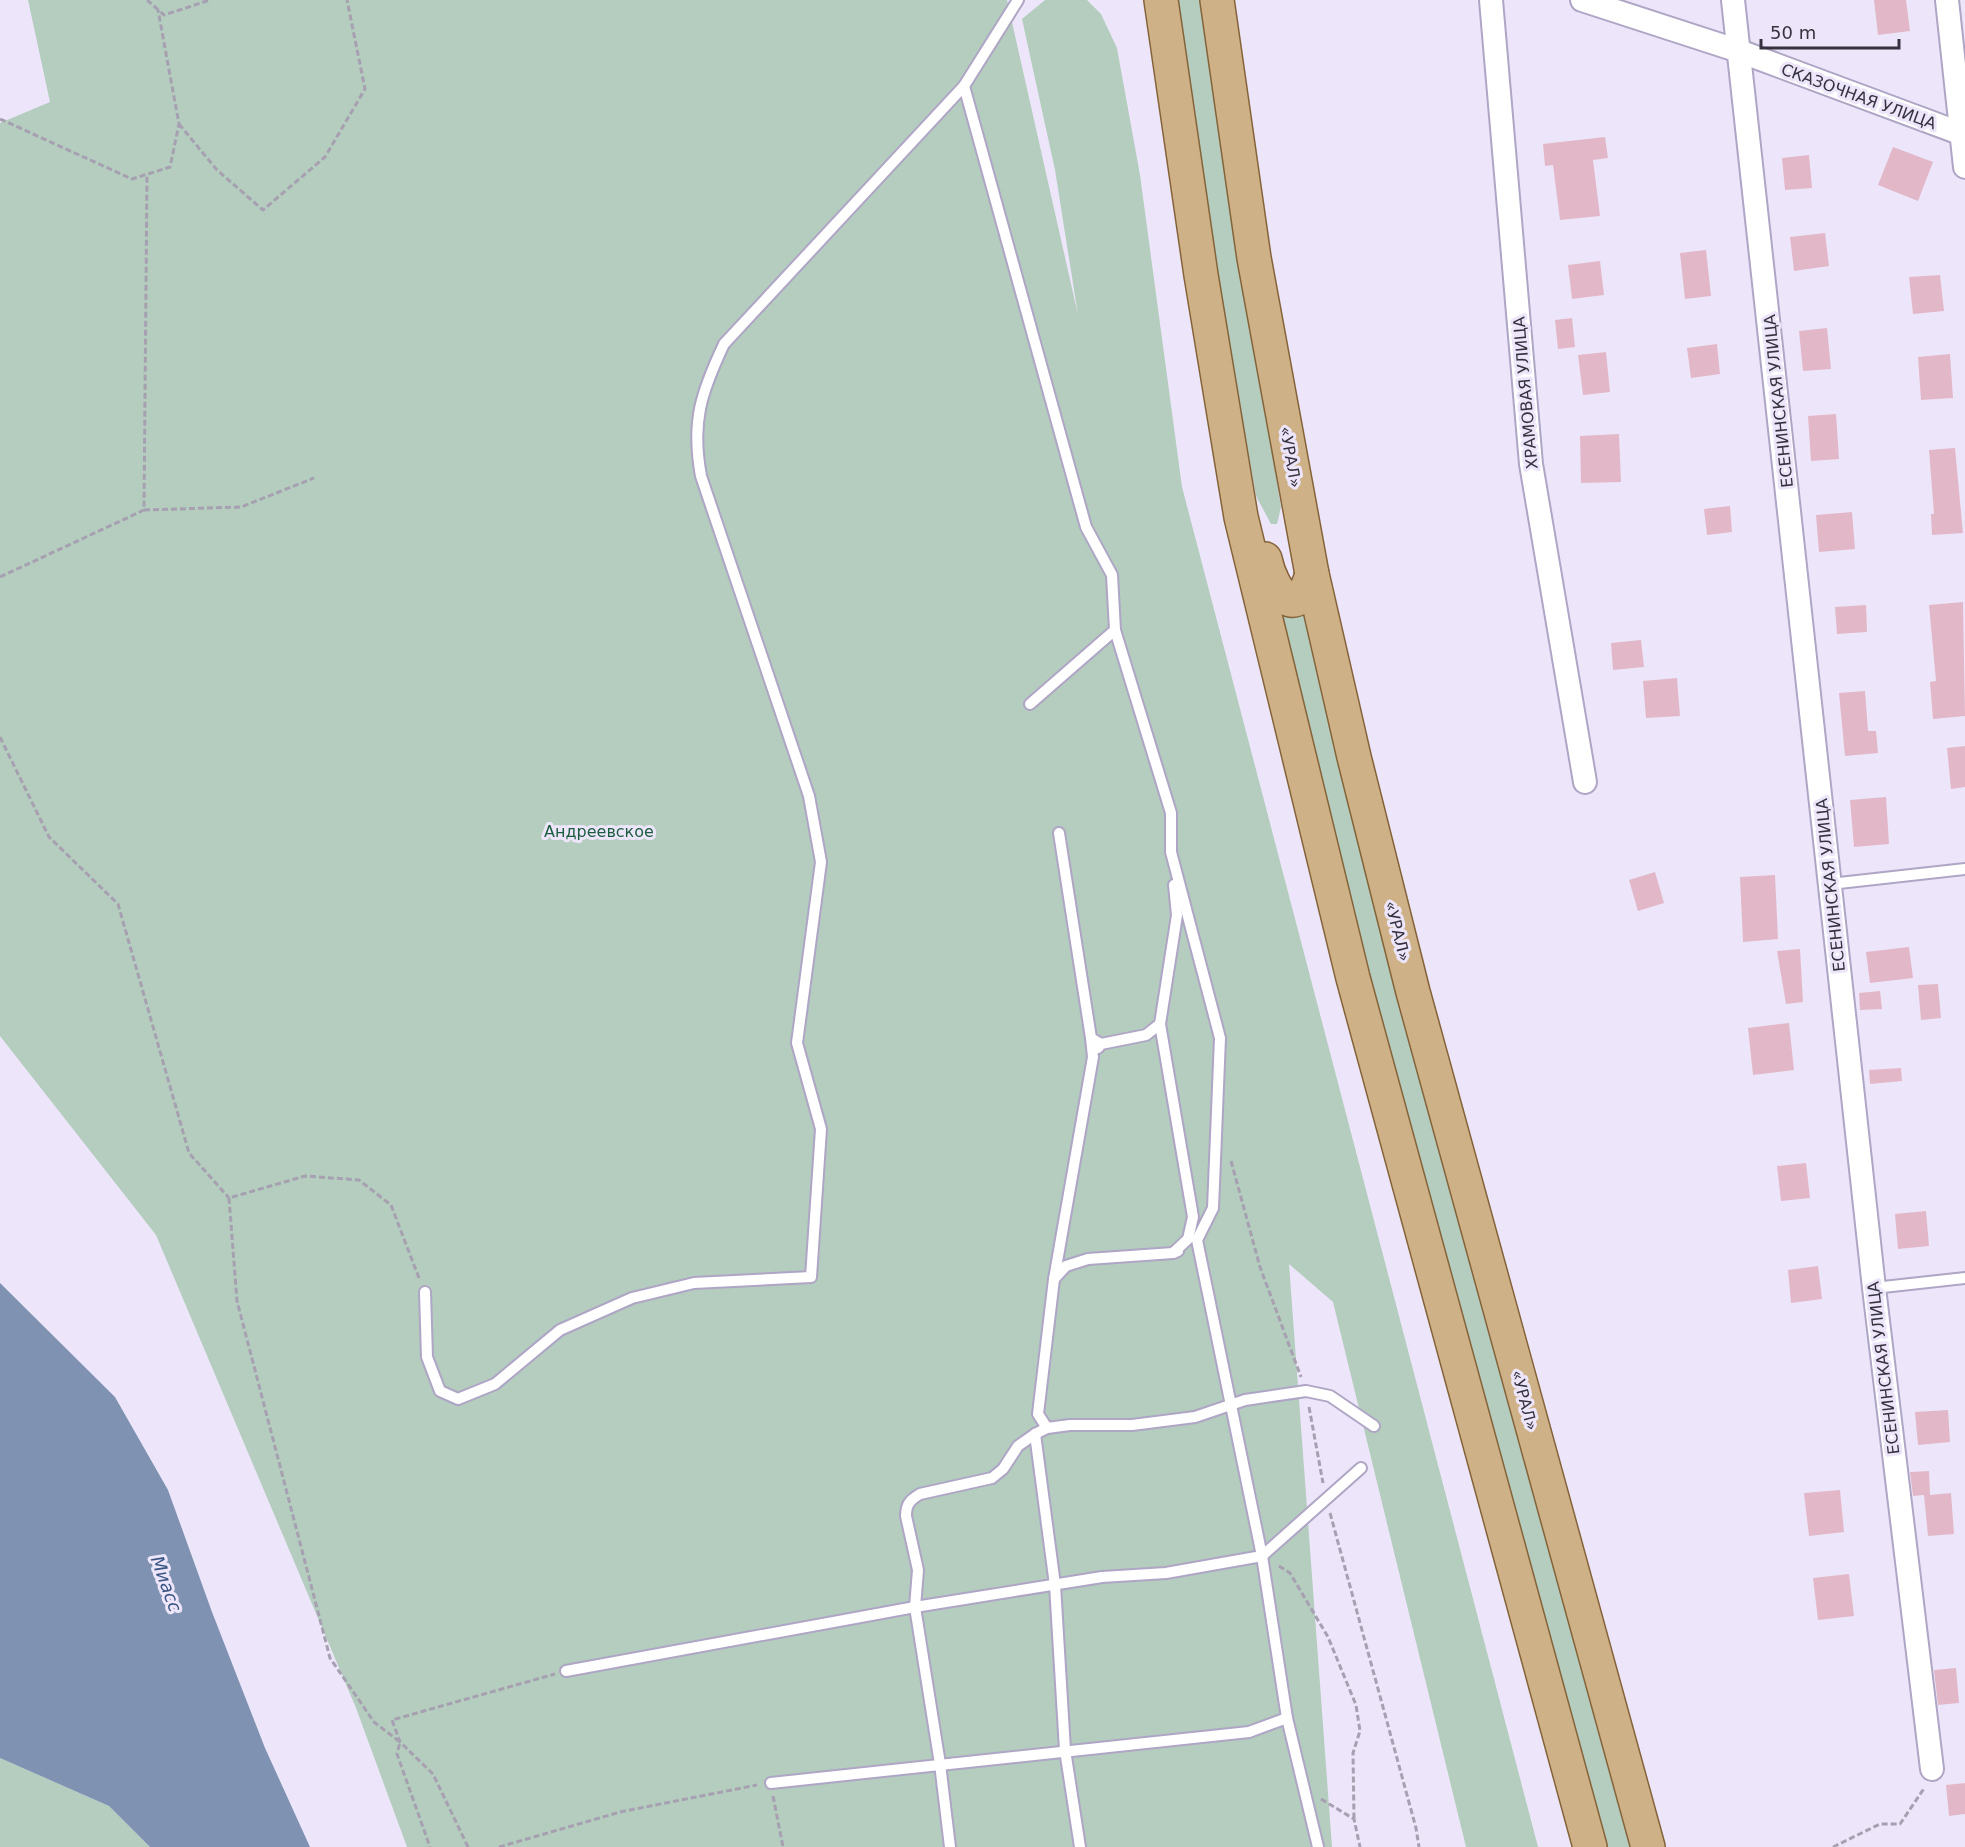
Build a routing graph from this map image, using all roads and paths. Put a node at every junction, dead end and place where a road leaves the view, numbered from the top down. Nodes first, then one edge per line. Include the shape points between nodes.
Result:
1 (147, 0) edge
2 (210, 0) edge
3 (347, 0) edge
4 (1018, 0) edge
5 (1149, 0) edge
6 (1161, 0) edge
7 (1491, 0) edge
8 (1582, 0) edge
9 (1733, 0) edge
10 (1947, 0) edge
11 (1229, 1) edge
12 (158, 10) junction
13 (1165, 34) junction
14 (1740, 51) junction
15 (964, 86) junction
16 (0, 119) edge
17 (179, 124) junction
18 (1963, 135) edge
19 (1965, 167) edge
20 (147, 174) junction
21 (1220, 396) junction
22 (314, 478) dead end
23 (144, 510) junction
24 (1312, 574) junction
25 (0, 577) edge
26 (1115, 630) junction
27 (1030, 704) dead end
28 (0, 737) edge
29 (1585, 782) dead end
30 (1059, 833) dead end
31 (1170, 852) junction
32 (1965, 869) edge
33 (1830, 884) junction
34 (1160, 1024) junction
35 (1096, 1041) junction
36 (1229, 1150) dead end
37 (229, 1198) junction
38 (1197, 1240) junction
39 (1173, 1253) junction
40 (1965, 1278) edge
41 (1054, 1279) junction
42 (1874, 1288) junction
43 (425, 1292) joint
44 (1306, 1391) junction
45 (1231, 1404) junction
46 (1374, 1426) dead end
47 (1047, 1428) junction
48 (1035, 1434) junction
49 (1361, 1468) dead end
50 (1326, 1498) junction
51 (1262, 1557) junction
52 (1055, 1585) junction
53 (915, 1607) junction
54 (566, 1671) joint
55 (1287, 1718) junction
56 (400, 1742) junction
57 (1065, 1750) junction
58 (940, 1764) junction
59 (1932, 1768) joint
60 (771, 1783) junction
61 (1304, 1788) junction
62 (1354, 1819) junction
63 (430, 1847) edge
64 (468, 1847) edge
65 (498, 1847) edge
66 (783, 1847) edge
67 (950, 1847) edge
68 (1080, 1847) edge
69 (1318, 1847) edge
70 (1360, 1847) edge
71 (1419, 1847) edge
72 (1590, 1847) edge
73 (1648, 1847) edge
74 (1833, 1847) edge

1 - 12 path
2 - 12 path via 164,15
3 - 17 path via 365,89 325,157 262,210 217,170
4 - 15 lane
5 - 13 lane
6 - 13 main road
7 - 29 street, ХРАМОВАЯ УЛИЦА via 1531,464
8 - 14 street, СКАЗОЧНАЯ УЛИЦА
9 - 14 street, ЕСЕНИНСКАЯ УЛИЦА
10 - 18 street
11 - 24 main road, «УРАЛ» via 1229,81 1254,258
12 - 17 path
13 - 21 main road
14 - 18 street, СКАЗОЧНАЯ УЛИЦА
14 - 33 street, ЕСЕНИНСКАЯ УЛИЦА
15 - 26 lane via 1086,527 1112,575
15 - 43 lane via 724,344 704,387 696,444 701,476 809,796 821,862 797,1043 821,1129 811,1277 694,1283 632,1298 560,1330 495,1384 458,1399 440,1390 428,1357
16 - 20 path via 132,179
17 - 20 path via 170,167
18 - 19 street
20 - 23 path
21 - 24 main road via 1231,406 1238,423 1274,589 1283,597 1302,596
21 - 72 main road via 1241,517 1353,978
22 - 23 path via 241,507
23 - 25 path
24 - 73 main road, «УРАЛ» via 1413,992
26 - 27 lane
26 - 31 lane via 1171,813
28 - 37 path via 49,837 118,904 189,1153
30 - 35 lane
31 - 34 lane via 1177,915
31 - 38 lane via 1220,1038 1213,1208
32 - 33 lane
33 - 42 street, ЕСЕНИНСКАЯ УЛИЦА
34 - 35 lane via 1146,1035
34 - 39 lane via 1193,1217 1188,1239
35 - 41 lane
36 - 44 path via 1260,1267
37 - 43 path via 305,1176 359,1180 391,1205
37 - 56 path via 237,1301 330,1658 374,1722
38 - 39 lane
38 - 45 lane
39 - 41 lane via 1088,1259 1066,1266
40 - 42 lane
41 - 47 lane via 1038,1414
42 - 59 street, ЕСЕНИНСКАЯ УЛИЦА
44 - 45 lane
44 - 46 lane via 1330,1396
44 - 50 path
45 - 47 lane via 1196,1417 1143,1424
45 - 51 lane
47 - 48 lane
48 - 52 lane
48 - 53 lane via 1018,1446 992,1478 920,1494 910,1500 906,1516 918,1570
49 - 50 lane
50 - 51 lane
50 - 71 path
51 - 52 lane
51 - 55 lane
51 - 62 path via 1290,1573 1328,1637 1356,1705 1360,1731 1353,1754
52 - 53 lane
52 - 57 lane
53 - 54 lane
53 - 58 lane
54 - 56 path via 392,1720
55 - 57 lane via 1249,1732
55 - 61 lane
56 - 63 path via 397,1754
56 - 64 path via 433,1774
57 - 58 lane
57 - 68 lane
58 - 60 lane
58 - 67 lane
59 - 74 path via 1922,1795 1900,1824 1881,1824
60 - 65 path via 620,1812
60 - 66 path
61 - 62 path
61 - 69 lane
62 - 70 path

